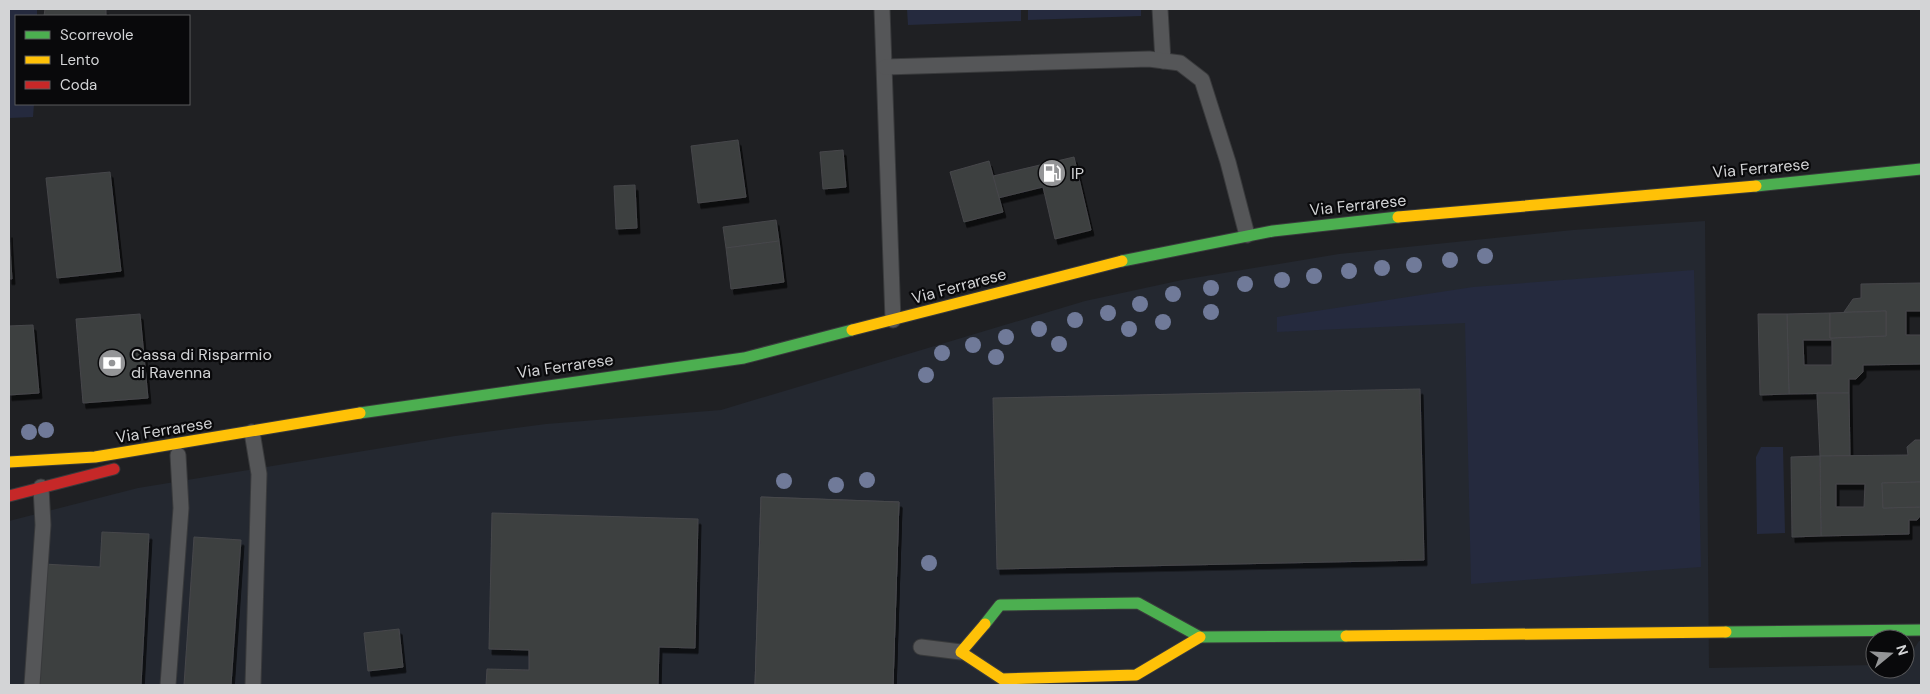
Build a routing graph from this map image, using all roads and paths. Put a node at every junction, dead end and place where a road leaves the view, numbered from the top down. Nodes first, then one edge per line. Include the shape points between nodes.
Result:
1 (882, 9) edge
2 (1160, 9) edge
3 (1163, 61) junction
4 (885, 67) junction
5 (1921, 168) edge
6 (1248, 235) junction
7 (893, 320) junction
8 (252, 432) junction
9 (228, 436) junction
10 (174, 456) joint
11 (9, 462) edge
12 (122, 467) dead end
13 (41, 487) junction
14 (9, 496) edge
15 (1921, 630) edge
16 (1200, 637) junction
17 (921, 647) dead end
18 (961, 652) junction
19 (32, 685) edge
20 (168, 685) edge
21 (253, 685) edge

1 - 4 lane
2 - 3 lane
3 - 4 lane
3 - 6 lane via 1180,62 1202,80
4 - 7 lane
5 - 6 main road, Via Ferrarese via 1426,214
6 - 7 main road, Via Ferrarese via 1127,260
7 - 8 main road, Via Ferrarese via 744,358 364,412
8 - 9 main road, Via Ferrarese
8 - 21 lane via 259,474
9 - 10 main road
9 - 11 main road, Via Ferrarese via 95,457
10 - 20 lane via 181,508
12 - 13 main road
13 - 14 main road
13 - 19 lane via 43,525
15 - 16 main road
16 - 18 main road via 1136,675 1002,678
16 - 18 main road via 1138,603 1000,605
17 - 18 lane

